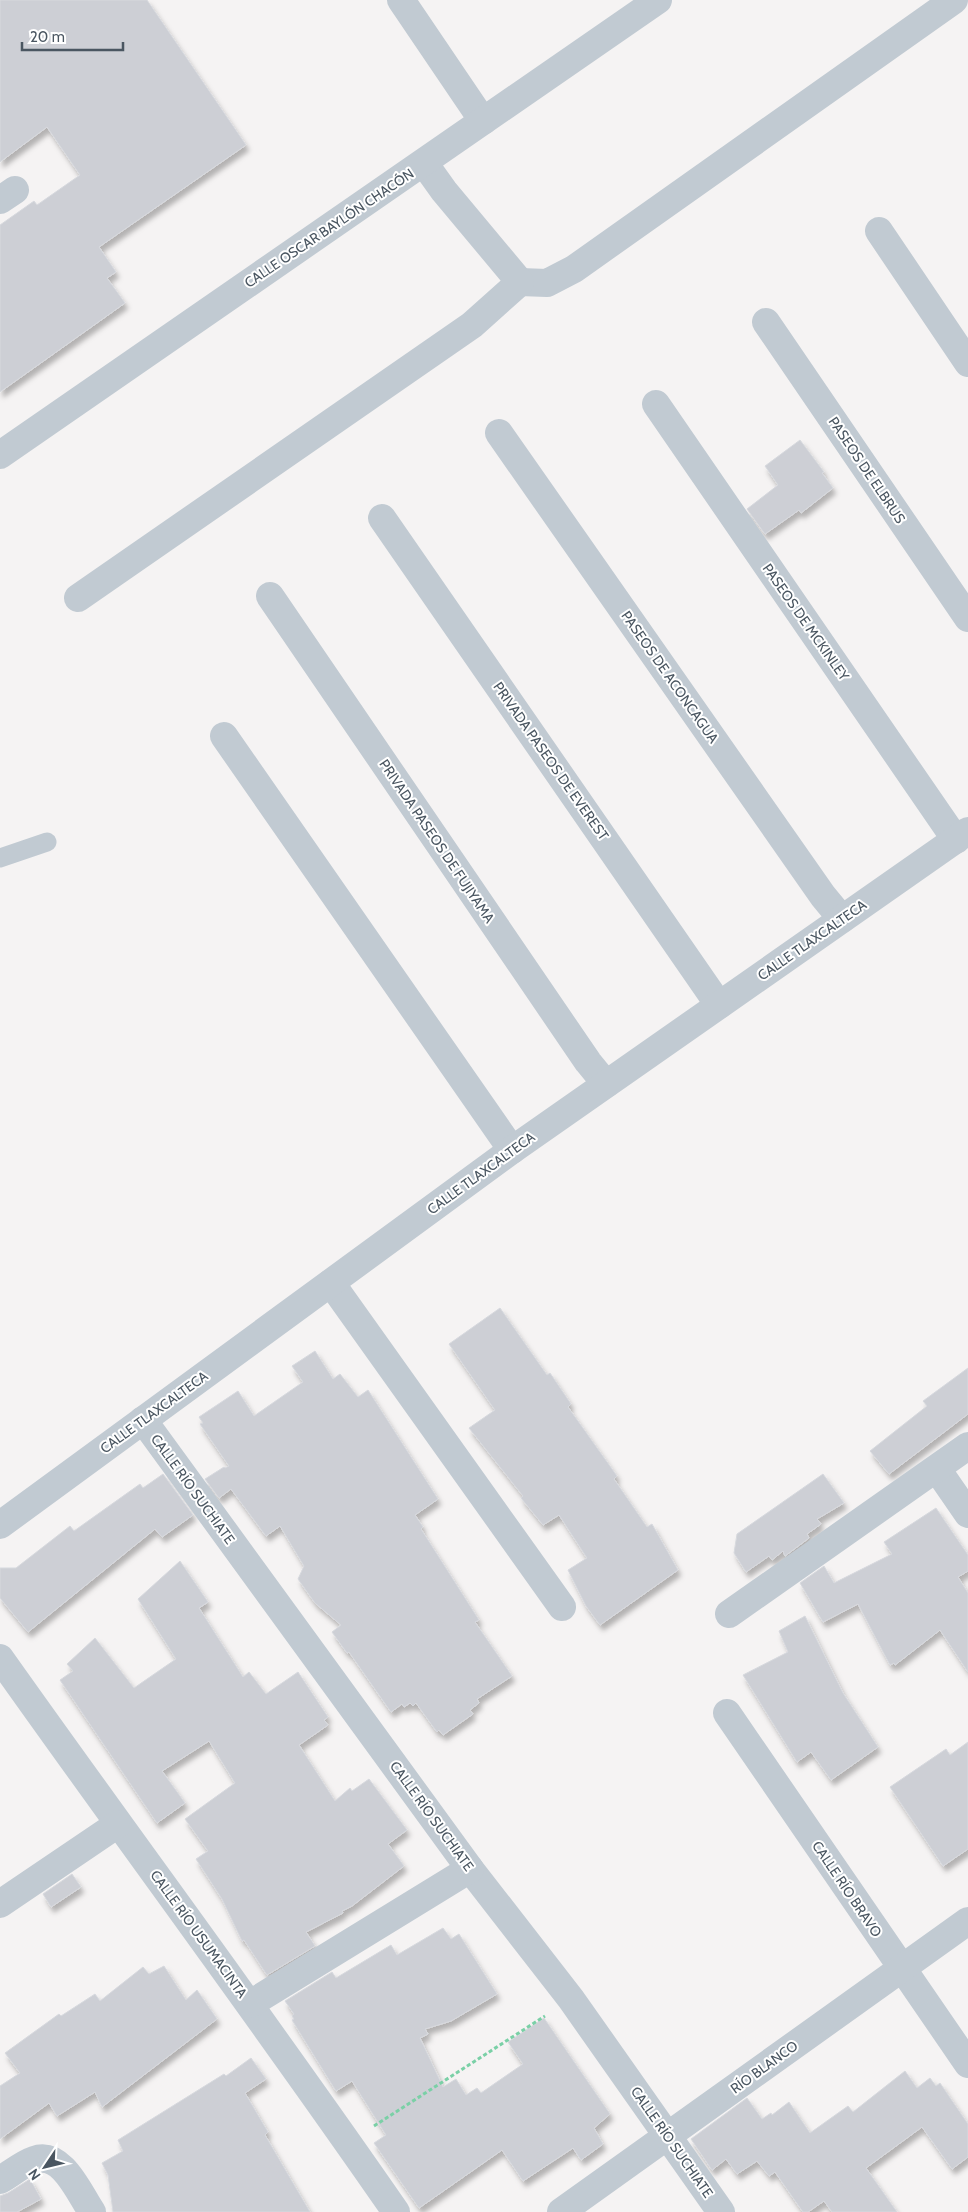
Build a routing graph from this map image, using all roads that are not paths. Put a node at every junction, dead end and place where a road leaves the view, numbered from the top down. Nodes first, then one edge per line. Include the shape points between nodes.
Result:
1 (400, 0) edge
2 (954, 0) edge
3 (645, 4) edge
4 (483, 121) junction
5 (424, 164) junction
6 (879, 232) dead end
7 (520, 282) junction
8 (766, 322) dead end
9 (968, 364) edge
10 (656, 404) dead end
11 (499, 433) dead end
12 (0, 455) edge
13 (382, 518) dead end
14 (270, 596) dead end
15 (78, 598) dead end
16 (968, 618) edge
17 (224, 736) dead end
18 (962, 835) edge
19 (47, 842) dead end
20 (0, 858) edge
21 (842, 919) junction
22 (719, 1005) junction
23 (606, 1084) junction
24 (512, 1150) junction
25 (331, 1283) junction
26 (143, 1420) junction
27 (968, 1446) edge
28 (937, 1469) junction
29 (968, 1514) edge
30 (0, 1525) edge
31 (562, 1607) dead end
32 (728, 1614) dead end
33 (0, 1658) edge
34 (727, 1713) dead end
35 (118, 1824) junction
36 (470, 1869) junction
37 (0, 1904) edge
38 (968, 1921) edge
39 (901, 1968) junction
40 (250, 2004) junction
41 (968, 2064) edge
42 (669, 2136) junction
43 (0, 2180) edge
44 (92, 2212) edge
45 (396, 2212) edge
46 (561, 2212) edge
47 (721, 2212) edge

1 - 4 street
2 - 7 street via 574,270 547,283
3 - 4 street, CALLE OSCAR BAYLÓN CHACÓN
4 - 5 street, CALLE OSCAR BAYLÓN CHACÓN
5 - 7 street
5 - 12 street, CALLE OSCAR BAYLÓN CHACÓN
6 - 9 street
7 - 15 street via 472,325
8 - 16 street, PASEOS DE ELBRUS
10 - 18 street, PASEOS DE MCKINLEY
11 - 21 street, PASEOS DE ACONCAGUA
13 - 22 street, PRIVADA PASEOS DE EVEREST
14 - 23 street, PRIVADA PASEOS DE FUJIYAMA
17 - 24 street
18 - 21 street, CALLE TLAXCALTECA
19 - 20 lane
21 - 22 street, CALLE TLAXCALTECA
22 - 23 street, CALLE TLAXCALTECA
23 - 24 street, CALLE TLAXCALTECA
24 - 25 street, CALLE TLAXCALTECA
25 - 26 street, CALLE TLAXCALTECA
25 - 31 street
26 - 30 street, CALLE TLAXCALTECA
26 - 36 street, CALLE RÍO SUCHIATE
27 - 28 street
28 - 29 street
28 - 32 street
33 - 35 street, CALLE RÍO USUMACINTA
34 - 39 street, CALLE RÍO BRAVO
35 - 37 street
35 - 40 street, CALLE RÍO USUMACINTA
36 - 40 street
36 - 42 street, CALLE RÍO SUCHIATE via 571,1999
38 - 39 street, RÍO BLANCO
39 - 41 street, CALLE RÍO BRAVO
39 - 42 street, RÍO BLANCO
40 - 45 street, CALLE RÍO USUMACINTA
42 - 46 street, RÍO BLANCO
42 - 47 street, CALLE RÍO SUCHIATE
43 - 44 street via 34,2160 50,2159 62,2167

